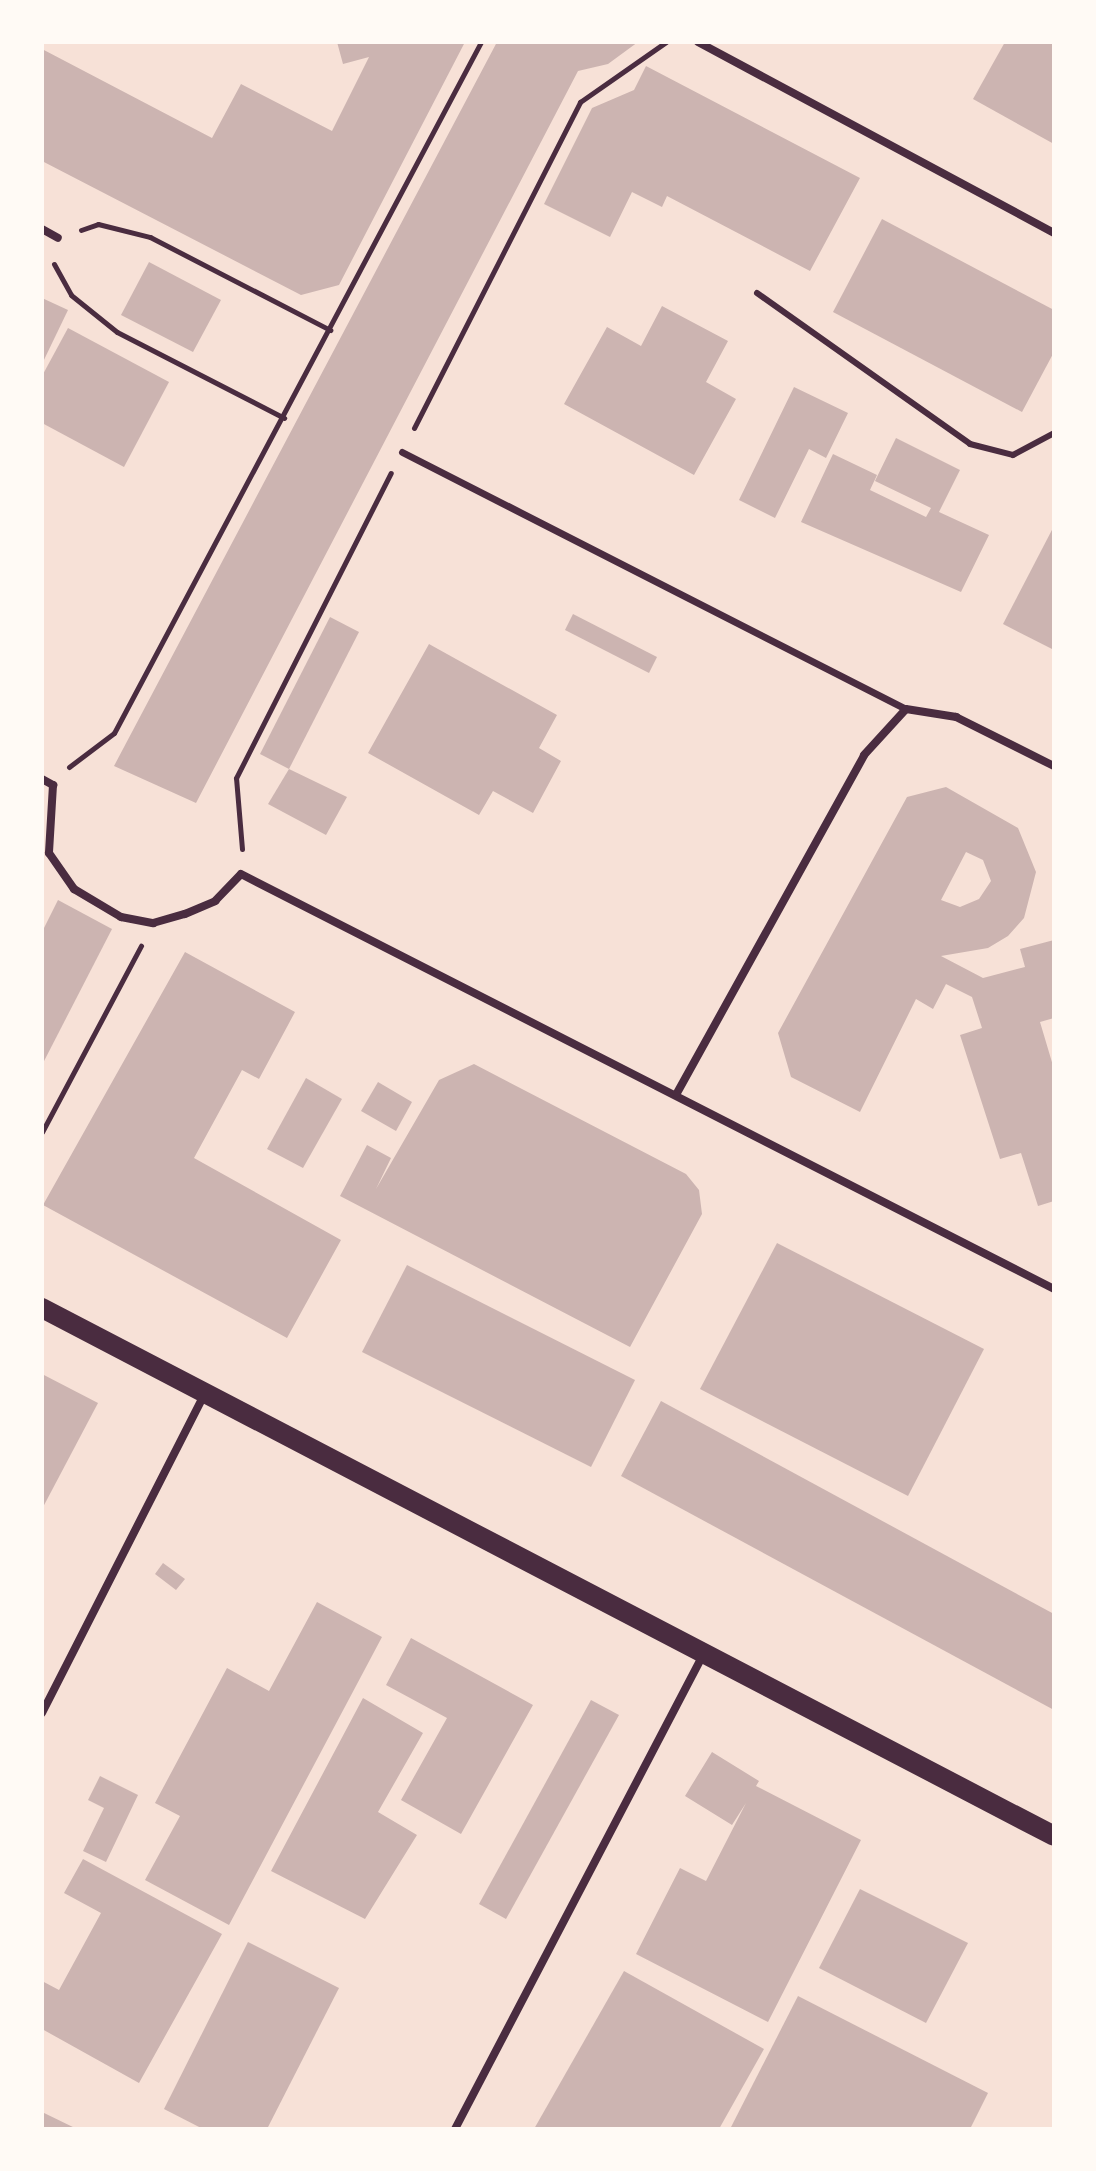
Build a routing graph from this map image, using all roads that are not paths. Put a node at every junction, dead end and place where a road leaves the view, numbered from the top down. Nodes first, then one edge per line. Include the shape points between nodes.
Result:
1 (698, 42) edge
2 (42, 229) edge
3 (1054, 233) edge
4 (58, 238) road end
5 (757, 293) dead end
6 (1054, 433) edge
7 (402, 452) dead end
8 (906, 709) junction
9 (1054, 766) edge
10 (42, 779) edge
11 (677, 1093) junction
12 (1054, 1289) edge
13 (42, 1308) edge
14 (207, 1390) junction
15 (704, 1654) junction
16 (42, 1713) edge
17 (1054, 1836) edge
18 (455, 2129) edge

1 - 3 street
2 - 4 street
5 - 6 lane via 970,444 1013,455
7 - 8 street
8 - 9 street via 956,717
8 - 11 street via 864,755
10 - 11 street via 53,785 49,853 74,889 121,917 153,923 215,901 241,874
11 - 12 street
13 - 14 main road
14 - 15 main road
14 - 16 street
15 - 17 main road
15 - 18 street

